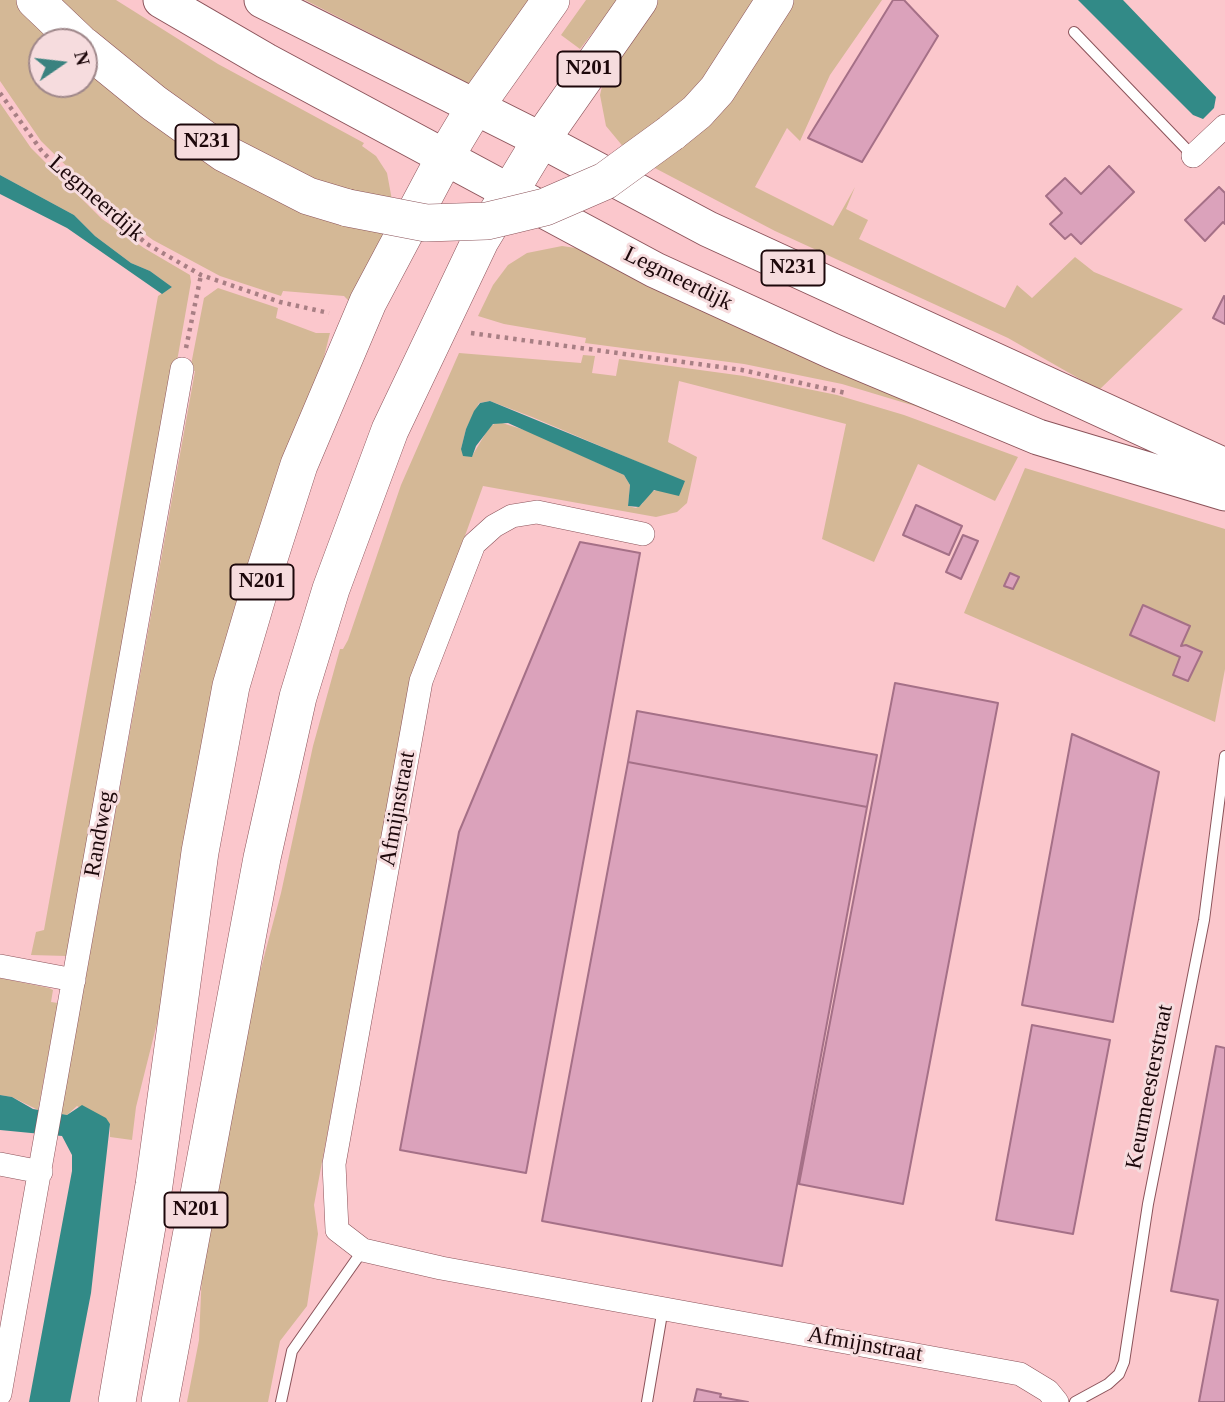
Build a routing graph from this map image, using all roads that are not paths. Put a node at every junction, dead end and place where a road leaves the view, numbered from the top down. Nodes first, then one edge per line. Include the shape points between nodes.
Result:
1 (35, 0) edge
2 (161, 0) edge
3 (262, 0) edge
4 (551, 0) edge
5 (639, 0) edge
6 (775, 0) edge
7 (64, 28) edge
8 (1074, 32) dead end
9 (98, 57) edge
10 (475, 107) junction
11 (1225, 126) edge
12 (541, 140) junction
13 (1193, 156) joint
14 (445, 158) junction
15 (509, 192) junction
16 (182, 369) road end
17 (1225, 466) edge
18 (1225, 493) edge
19 (643, 534) dead end
20 (1225, 756) edge
21 (0, 966) edge
22 (74, 980) junction
23 (42, 1162) junction
24 (0, 1164) edge
25 (363, 1250) junction
26 (663, 1308) junction
27 (0, 1394) edge
28 (117, 1402) edge
29 (160, 1402) edge
30 (281, 1402) edge
31 (646, 1402) edge
32 (1057, 1402) edge
33 (1075, 1402) edge

1 - 7 highway
2 - 14 main road, Legmeerdijk / N231
3 - 10 main road, N231
4 - 10 highway, N201
5 - 12 highway, N201
6 - 9 highway, N231, bridge via 717,90 671,133 605,181 545,206 487,221 426,223 308,196 224,153
8 - 13 lane
10 - 12 main road, N231
10 - 14 highway, N201
11 - 13 street
12 - 15 highway, N201
12 - 17 main road, N231 via 708,229
14 - 15 main road, Legmeerdijk / N231
14 - 28 highway, N201 via 368,302 299,465 231,686 200,852 154,1185
15 - 18 main road, Legmeerdijk / N231 via 655,270 954,403 1038,437
15 - 29 highway, N201 via 480,241 390,430 331,589 298,697 230,1018
16 - 22 street, Randweg
19 - 25 street, Afmijnstraat via 537,512 512,516 474,544 464,569 421,681 334,1164 337,1230
20 - 33 lane, Keurmeesterstraat via 1204,920 1149,1204 1124,1362 1108,1384
21 - 22 street
22 - 23 street, Randweg
23 - 24 street
23 - 27 street, Randweg
25 - 26 street, Afmijnstraat
25 - 30 lane via 292,1351
26 - 31 lane
26 - 32 street, Afmijnstraat via 1020,1374

